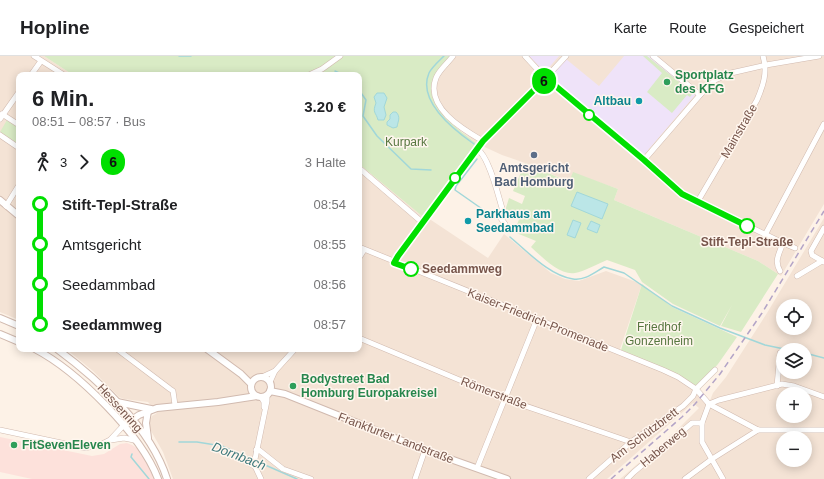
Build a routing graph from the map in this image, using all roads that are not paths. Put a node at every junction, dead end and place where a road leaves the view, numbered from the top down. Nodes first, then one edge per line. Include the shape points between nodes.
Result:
1 (34, 56) edge
2 (340, 56) edge
3 (453, 56) edge
4 (524, 56) edge
5 (566, 56) edge
6 (653, 56) edge
7 (763, 56) edge
8 (819, 56) edge
9 (41, 61) junction
10 (766, 65) junction
11 (33, 72) edge
12 (59, 72) edge
13 (317, 72) edge
14 (546, 78) junction
15 (700, 95) junction
16 (16, 96) edge
17 (1, 115) edge
18 (16, 123) edge
19 (824, 124) edge
20 (0, 135) edge
21 (483, 141) junction
22 (16, 146) edge
23 (478, 149) junction
24 (644, 160) junction
25 (362, 171) edge
26 (16, 190) edge
27 (0, 200) edge
28 (698, 201) junction
29 (6, 206) junction
30 (16, 214) edge
31 (423, 223) junction
32 (505, 224) dead end
33 (824, 228) edge
34 (765, 235) junction
35 (783, 243) junction
36 (795, 248) dead end
37 (362, 249) edge
38 (823, 262) edge
39 (394, 263) junction
40 (780, 271) dead end
41 (797, 276) dead end
42 (0, 318) edge
43 (537, 319) junction
44 (16, 325) edge
45 (0, 334) edge
46 (362, 339) edge
47 (16, 341) edge
48 (40, 352) edge
49 (61, 352) edge
50 (121, 352) edge
51 (210, 352) edge
52 (292, 352) edge
53 (68, 357) junction
54 (62, 366) junction
55 (715, 370) dead end
56 (275, 371) junction
57 (241, 374) junction
58 (260, 377) junction
59 (778, 379) edge
60 (270, 383) junction
61 (251, 384) junction
62 (778, 386) junction
63 (696, 389) junction
64 (269, 393) junction
65 (285, 394) junction
66 (256, 395) junction
67 (824, 397) edge
68 (505, 399) junction
69 (117, 402) junction
70 (709, 404) junction
71 (175, 406) junction
72 (151, 410) junction
73 (265, 412) junction
74 (132, 419) junction
75 (702, 423) junction
76 (123, 426) junction
77 (0, 430) edge
78 (758, 430) junction
79 (824, 430) edge
80 (110, 440) junction
81 (134, 440) junction
82 (148, 440) junction
83 (631, 442) junction
84 (425, 450) junction
85 (231, 452) dead end
86 (256, 452) junction
87 (712, 459) junction
88 (254, 465) junction
89 (477, 468) junction
90 (158, 479) edge
91 (167, 479) edge
92 (261, 479) edge
93 (311, 479) edge
94 (415, 479) edge
95 (507, 479) edge
96 (589, 479) edge
97 (627, 479) edge
98 (685, 479) edge
99 (723, 479) edge

1 - 9 street
2 - 13 street
3 - 21 street via 436,77 436,101 460,128
4 - 14 street
5 - 14 street
6 - 15 street
7 - 10 street, Mainstraße
8 - 10 street
9 - 11 street
9 - 12 street
10 - 15 street via 731,73 715,80
10 - 28 street, Mainstraße via 763,85 757,100
14 - 21 street
14 - 24 street
15 - 24 street
16 - 17 street
17 - 18 street
19 - 34 street
20 - 22 street
21 - 23 street
23 - 31 street
23 - 32 street via 490,170 502,208 500,218
24 - 28 street via 682,194
25 - 31 street
26 - 29 street
27 - 29 street
28 - 34 street
29 - 30 street
31 - 39 street
33 - 38 street via 811,251 812,256
34 - 35 street
35 - 36 street
35 - 40 street via 776,260
37 - 39 street, Kaiser-Friedrich-Promenade
38 - 41 street
39 - 43 street, Kaiser-Friedrich-Promenade
42 - 44 street
43 - 63 street, Kaiser-Friedrich-Promenade via 663,370
43 - 68 street
45 - 47 street
46 - 68 street, Römerstraße
48 - 54 street, Hessenring
49 - 53 street, Hessenring
50 - 71 street via 170,389 173,392
51 - 57 street
52 - 56 street
53 - 54 street via 66,364
53 - 69 street, Hessenring
54 - 76 street, Hessenring via 94,393
55 - 63 street, Am Schützbrett
56 - 58 street
56 - 60 street
57 - 58 street
57 - 61 street
58 - 60 street
58 - 61 street via 254,379
59 - 62 street
60 - 64 street
60 - 65 street, Frankfurter Landstraße
61 - 66 street
62 - 67 street via 794,386
62 - 70 street
63 - 70 street, Kaiser-Friedrich-Promenade
63 - 83 street, Am Schützbrett via 683,406
64 - 65 street, Frankfurter Landstraße
64 - 66 street
64 - 73 street
65 - 84 street, Frankfurter Landstraße
66 - 71 street
66 - 73 street via 264,402
68 - 83 street, Römerstraße
68 - 89 street
69 - 72 street
69 - 74 street, Hessenring
70 - 75 street, Haberweg
70 - 78 street
71 - 72 street
72 - 74 street
72 - 82 street via 146,418
73 - 86 street
74 - 76 street
74 - 82 street, Hessenring
75 - 87 street, Haberweg via 702,442
75 - 97 street, Haberweg via 692,423
76 - 80 street
76 - 81 street, Hessenring
77 - 80 street via 85,448
78 - 79 street
78 - 87 street
80 - 81 street, Hessenring
81 - 90 street, Hessenring
82 - 91 street, Hessenring via 159,458
83 - 96 street, Am Schützbrett
84 - 89 street, Frankfurter Landstraße
84 - 94 street
85 - 88 street
86 - 88 street
86 - 93 street via 259,450 283,469
87 - 98 street
87 - 99 street, Haberweg
88 - 92 street
89 - 95 street, Frankfurter Landstraße

